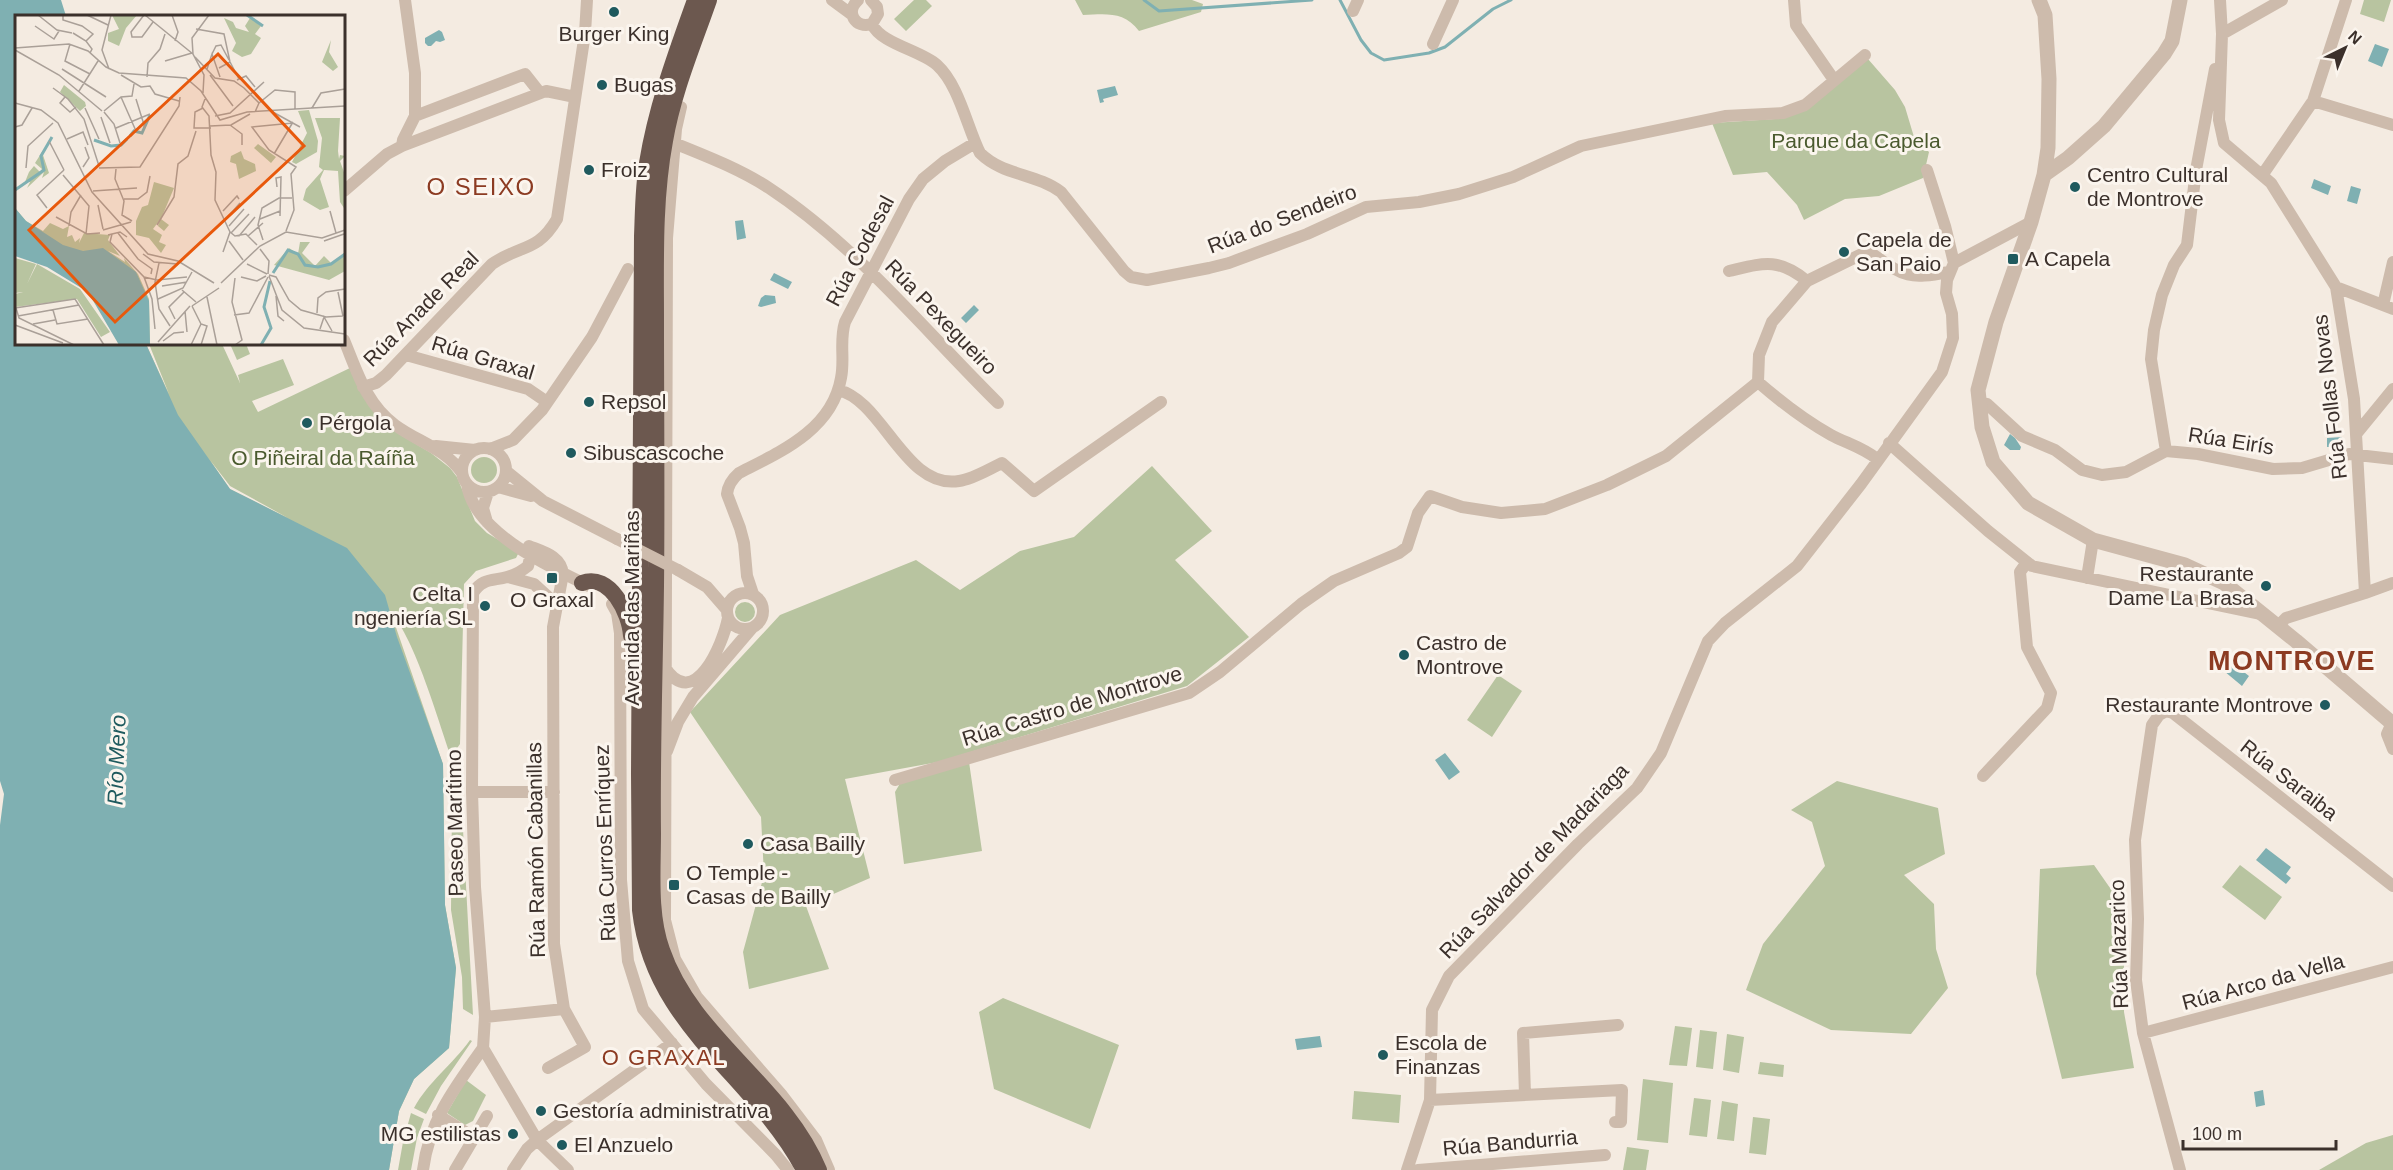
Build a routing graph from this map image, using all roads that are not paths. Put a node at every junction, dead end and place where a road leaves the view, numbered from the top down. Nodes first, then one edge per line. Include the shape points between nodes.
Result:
1 (405, 0) edge
2 (588, 0) edge
3 (695, 0) edge
4 (709, 0) edge
5 (716, 0) edge
6 (1453, 0) edge
7 (1794, 0) edge
8 (2039, 0) edge
9 (2180, 0) edge
10 (2220, 0) edge
11 (2282, 0) edge
12 (2346, 0) edge
13 (833, 1) edge
14 (877, 2) edge
15 (855, 6) edge
16 (872, 24) junction
17 (2222, 34) junction
18 (1432, 44) dead end
19 (2222, 51) junction
20 (690, 55) junction
21 (1865, 55) dead end
22 (1834, 80) junction
23 (540, 93) junction
24 (575, 97) junction
25 (2313, 102) junction
26 (415, 116) junction
27 (2393, 125) edge
28 (654, 129) junction
29 (674, 143) junction
30 (975, 143) junction
31 (402, 146) junction
32 (1927, 170) dead end
33 (2263, 174) junction
34 (2044, 175) junction
35 (345, 190) edge
36 (2031, 222) junction
37 (2393, 262) edge
38 (1952, 268) junction
39 (628, 269) joint
40 (1729, 271) dead end
41 (872, 273) junction
42 (1807, 280) junction
43 (2336, 287) junction
44 (2388, 307) edge
45 (345, 342) edge
46 (406, 355) junction
47 (1758, 382) junction
48 (363, 387) junction
49 (838, 390) junction
50 (2393, 390) edge
51 (547, 402) junction
52 (1161, 402) dead end
53 (998, 403) dead end
54 (1980, 403) junction
55 (521, 433) junction
56 (2357, 433) junction
57 (1889, 443) junction
58 (432, 445) junction
59 (490, 449) junction
60 (476, 450) junction
61 (2166, 451) junction
62 (2358, 455) junction
63 (1877, 459) junction
64 (2393, 459) edge
65 (505, 467) junction
66 (464, 478) junction
67 (493, 489) junction
68 (543, 501) junction
69 (488, 524) junction
70 (505, 537) junction
71 (2093, 540) junction
72 (531, 554) junction
73 (2027, 562) junction
74 (746, 567) junction
75 (563, 574) junction
76 (508, 577) junction
77 (2086, 578) junction
78 (699, 582) junction
79 (2393, 582) edge
80 (582, 583) junction
81 (2364, 593) junction
82 (736, 594) junction
83 (753, 594) junction
84 (557, 605) junction
85 (728, 614) junction
86 (2264, 614) junction
87 (2278, 626) junction
88 (752, 628) junction
89 (664, 666) junction
90 (2159, 715) joint
91 (2392, 723) edge
92 (2393, 749) edge
93 (639, 774) junction
94 (664, 776) junction
95 (1983, 776) dead end
96 (895, 780) dead end
97 (472, 792) junction
98 (554, 792) junction
99 (2393, 886) edge
100 (2393, 967) edge
101 (564, 1009) junction
102 (485, 1017) junction
103 (1618, 1025) dead end
104 (2143, 1034) junction
105 (672, 1043) junction
106 (483, 1048) junction
107 (548, 1068) dead end
108 (1525, 1095) junction
109 (1430, 1100) junction
110 (438, 1115) junction
111 (488, 1116) dead end
112 (1615, 1122) dead end
113 (475, 1138) junction
114 (537, 1140) junction
115 (1605, 1155) dead end
116 (423, 1170) edge
117 (455, 1170) edge
118 (513, 1170) edge
119 (568, 1170) edge
120 (788, 1170) edge
121 (804, 1170) edge
122 (819, 1170) edge
123 (830, 1170) edge
124 (1407, 1170) edge
125 (1418, 1170) edge
126 (2180, 1170) edge

1 - 26 street via 415,74
2 - 24 street, Rúa Anade Real
3 - 28 highway, Avenida das Mariñas
4 - 20 highway, Avenida das Mariñas
5 - 20 highway
6 - 18 street
7 - 22 street via 1796,25
8 - 34 street via 2045,15 2049,79
9 - 34 street via 2172,40 2164,54 2104,126
10 - 17 street, Rúa Follas Novas
11 - 17 street
12 - 25 street
13 - 15 street, Rúa do Sendeiro
14 - 16 street via 877,18
15 - 16 street, Rúa do Sendeiro via 859,24
16 - 30 street, Rúa do Sendeiro via 880,35 938,66 955,93
17 - 19 street, Rúa Follas Novas
19 - 33 street, Rúa Follas Novas via 2219,120 2224,143
19 - 61 street via 2207,105 2187,245 2162,295 2154,330 2151,358
20 - 29 street
20 - 122 highway, Avenida das Mariñas via 665,141 657,210 655,919 661,948 682,994 786,1116
21 - 22 street, Rúa do Sendeiro
22 - 30 street, Rúa do Sendeiro via 1796,109 1773,115 1725,116 1581,146 1488,186 1419,202 1366,207 1229,263 1147,280 1131,277 1124,271 1061,192 1041,180 997,166 980,153
23 - 24 street
23 - 26 street via 525,74
23 - 31 street
24 - 46 street, Rúa Anade Real via 559,212 550,231 541,241 492,264
25 - 27 street
25 - 33 street
26 - 31 street
28 - 39 highway via 640,168
28 - 93 highway, Avenida das Mariñas via 645,178 642,236
29 - 41 street, Rúa Pexegueiro via 768,188
29 - 89 street via 667,238
30 - 41 street, Rúa Codesal via 923,179
31 - 35 street
32 - 38 street, Rúa Salvador de Madariaga via 1945,226
33 - 43 street, Rúa Follas Novas
34 - 36 street
36 - 38 street
36 - 54 street via 1996,322 1978,390
37 - 44 street
38 - 42 street via 1918,278 1900,274 1868,251
38 - 57 street, Rúa Salvador de Madariaga via 1946,293 1953,338 1941,372
39 - 51 street, Rúa Graxal via 592,337
40 - 42 street via 1758,264 1782,264
41 - 49 street, Rúa Codesal via 842,331 842,376
41 - 53 street, Rúa Pexegueiro
42 - 47 street via 1772,322 1759,355
43 - 44 street
43 - 56 street, Rúa Follas Novas
45 - 48 street
46 - 48 street, Rúa Anade Real via 381,379
46 - 51 street, Rúa Graxal via 528,389
47 - 63 street via 1794,412
47 - 96 street, Rúa Castro de Montrove via 1666,456 1545,509 1500,513 1462,507 1430,496 1418,513 1407,547 1334,580 1189,693
48 - 58 street via 385,417
49 - 52 street via 853,394 902,450 935,479 959,481 1002,464 1034,491
49 - 74 street, Rúa Codesal via 826,412 795,445 739,473 731,481 728,494 744,543
50 - 56 street
51 - 55 street, Rúa Graxal
54 - 61 street, Rúa Eirís via 1987,404 2022,436 2055,450 2082,470 2102,474 2126,472
54 - 71 street via 1982,427 1993,462 2008,483 2028,503
55 - 59 street, Rúa Graxal
55 - 65 street, Rúa Graxal
56 - 62 street, Rúa Follas Novas
57 - 63 street, Rúa Salvador de Madariaga
57 - 73 street
58 - 60 street
58 - 66 street via 454,463
59 - 60 street
59 - 65 street via 499,454
60 - 66 street via 466,457
61 - 62 street, Rúa Eirís via 2273,469 2302,468 2349,454
62 - 64 street, Rúa Eirís
62 - 81 street, Rúa Follas Novas
63 - 109 street, Rúa Salvador de Madariaga via 1797,566 1708,641 1661,753 1637,788 1449,976 1432,1011
65 - 67 street via 503,480
65 - 68 street
66 - 67 street via 476,491
66 - 69 street via 473,507
67 - 68 street
67 - 69 street via 483,508
68 - 78 street, bridge
69 - 70 street
70 - 72 street
70 - 75 street via 554,558
71 - 77 street
71 - 86 street via 2185,565 2224,583
72 - 75 street
72 - 76 street, Paseo Marítimo via 528,566
73 - 77 street
73 - 95 street via 2020,572 2027,647 2051,693 2047,708
74 - 82 street, Rúa Codesal
74 - 83 street, Rúa Codesal
75 - 80 street, Rúa Curros Enríquez
75 - 84 street, Rúa Ramón Cabanillas
76 - 84 street via 534,584
76 - 97 street, Paseo Marítimo via 484,581 474,592
77 - 86 street
78 - 82 street
78 - 85 street via 716,595
79 - 81 street
80 - 84 street
80 - 93 highway via 595,582 610,590 629,616 632,735
80 - 105 street, Rúa Curros Enríquez via 604,595 620,625 621,880 628,961 643,1009
81 - 87 street via 2286,618
82 - 83 street
82 - 85 street
83 - 88 street via 764,611
84 - 98 street, Rúa Ramón Cabanillas via 553,627
85 - 88 street via 736,626
85 - 89 street via 719,648 698,678 678,680
86 - 87 street
87 - 91 street
88 - 94 street via 685,709 667,749
89 - 94 street
90 - 99 street, Rúa Saraiba via 2173,713
90 - 104 street, Rúa Mazarico via 2152,725 2135,840 2136,980
91 - 92 street via 2387,734
93 - 121 highway, Avenida das Mariñas via 639,893 642,927 652,962 681,1016 778,1129
94 - 123 street via 664,903 675,959 697,997 816,1140
97 - 98 street
97 - 102 street, Paseo Marítimo
98 - 101 street, Rúa Ramón Cabanillas via 554,944
100 - 104 street, Rúa Arco da Vella
101 - 102 street
101 - 107 street, Rúa Ramón Cabanillas via 585,1047
102 - 106 street, Paseo Marítimo
103 - 108 street via 1523,1033
104 - 126 street, Rúa Mazarico
105 - 114 street
105 - 120 street, Rúa Curros Enríquez
106 - 110 street
106 - 114 street
108 - 109 street
108 - 112 street via 1622,1090 1621,1122
109 - 124 street, Rúa Salvador de Madariaga
110 - 113 street
110 - 116 street
111 - 113 street
113 - 117 street
114 - 118 street
114 - 119 street
115 - 125 street, Rúa Bandurria

